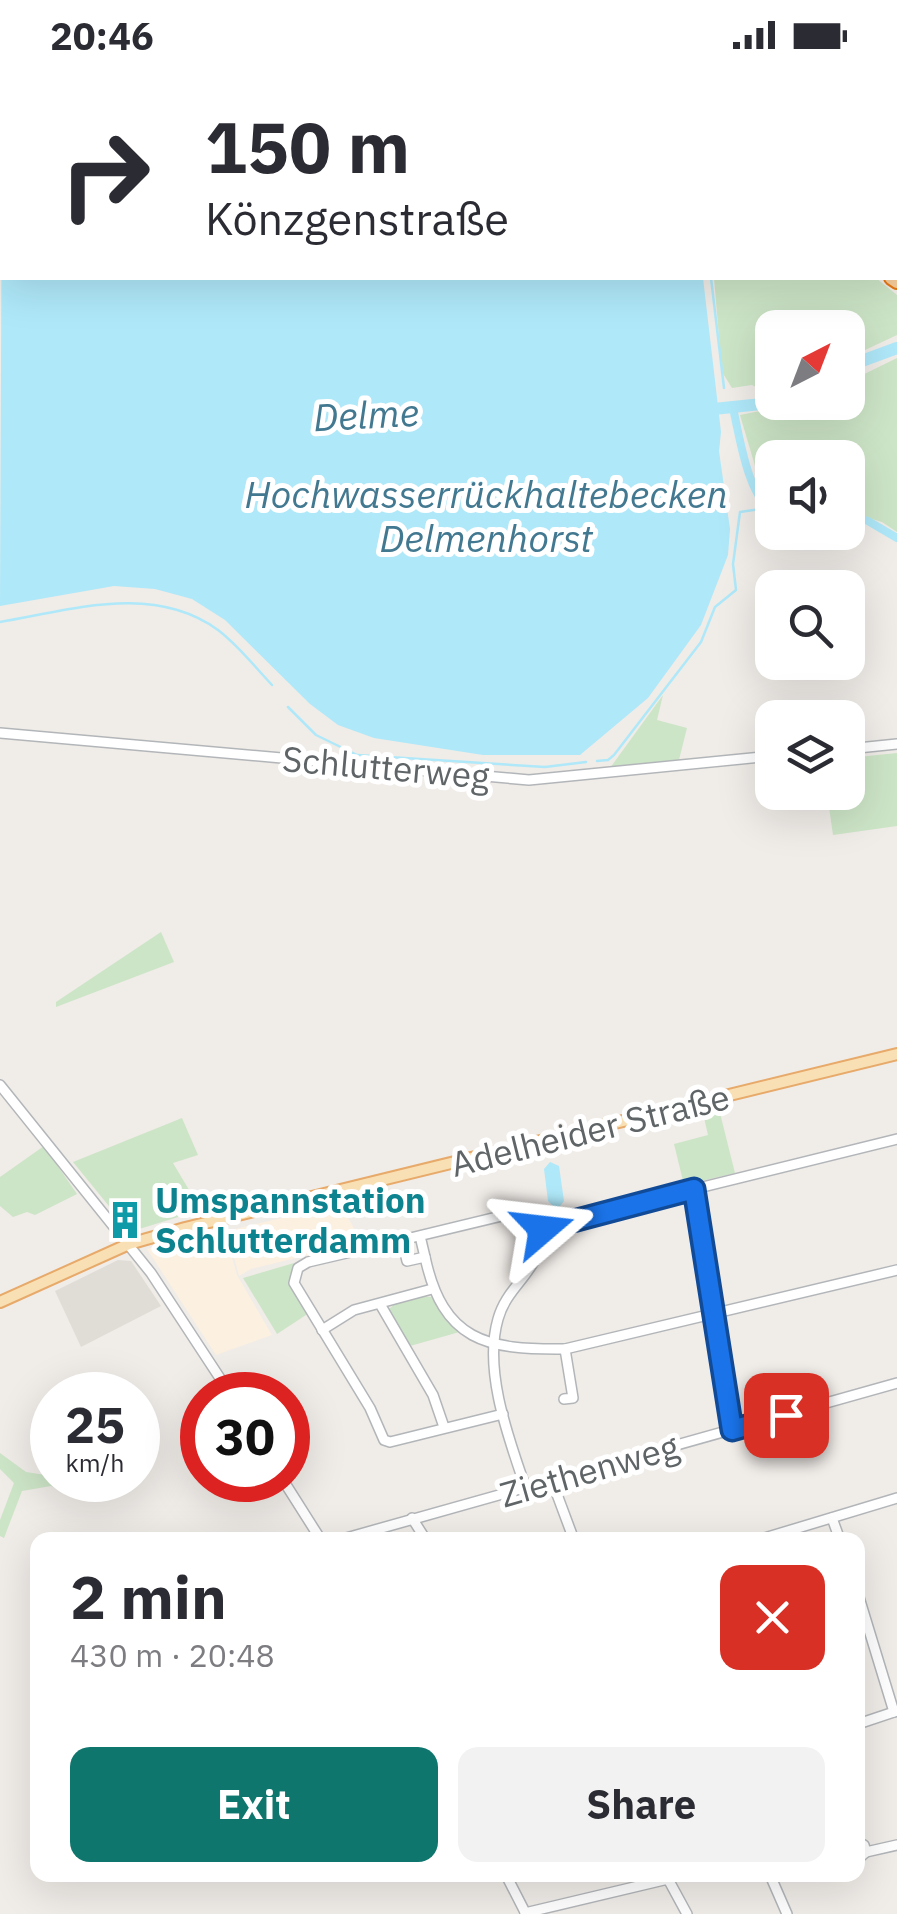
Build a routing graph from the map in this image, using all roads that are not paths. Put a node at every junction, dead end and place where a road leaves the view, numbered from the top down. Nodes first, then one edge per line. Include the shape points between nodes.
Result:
1 (0, 733) edge
2 (897, 744) edge
3 (865, 747) edge
4 (755, 758) edge
5 (897, 1054) edge
6 (0, 1085) edge
7 (897, 1139) edge
8 (694, 1189) junction
9 (543, 1229) junction
10 (420, 1236) junction
11 (402, 1240) junction
12 (129, 1244) junction
13 (425, 1257) junction
14 (897, 1270) edge
15 (432, 1289) junction
16 (0, 1302) edge
17 (380, 1304) junction
18 (712, 1312) junction
19 (322, 1330) junction
20 (496, 1344) junction
21 (565, 1349) junction
22 (216, 1372) edge
23 (897, 1384) edge
24 (573, 1398) dead end
25 (503, 1414) junction
26 (444, 1427) junction
27 (732, 1430) junction
28 (552, 1481) junction
29 (526, 1488) junction
30 (897, 1498) edge
31 (297, 1502) edge
32 (412, 1518) junction
33 (832, 1518) junction
34 (316, 1532) edge
35 (366, 1532) edge
36 (421, 1532) edge
37 (571, 1532) edge
38 (785, 1532) edge
39 (837, 1532) edge
40 (865, 1627) edge
41 (896, 1711) edge
42 (865, 1722) edge
43 (897, 1845) edge
44 (865, 1855) edge
45 (510, 1882) edge
46 (656, 1882) edge
47 (670, 1882) edge
48 (773, 1882) edge
49 (526, 1914) edge
50 (687, 1914) edge
51 (787, 1914) edge

1 - 4 street, Schlutterweg via 529,780
2 - 3 street
5 - 12 main road, Adelheider Straße
6 - 12 street
7 - 8 street
8 - 9 street
8 - 18 street
9 - 10 street via 514,1213
9 - 20 street via 539,1257 498,1318
10 - 11 street
10 - 13 street
11 - 13 street via 407,1261
11 - 19 street via 298,1268 294,1283
12 - 16 main road, Adelheider Straße
12 - 22 street
13 - 15 street
14 - 18 street
15 - 17 street
15 - 20 street via 450,1320
17 - 19 street via 354,1310
17 - 26 street via 433,1394
18 - 21 street
18 - 27 street
19 - 26 street via 384,1440
20 - 21 street
20 - 25 street via 494,1381
21 - 24 street
23 - 27 street, Ziethenweg
25 - 26 street
25 - 29 street
27 - 28 street, Ziethenweg
28 - 29 street, Ziethenweg
28 - 37 street
29 - 32 street, Ziethenweg
30 - 33 street
31 - 34 street
32 - 35 street, Ziethenweg
32 - 36 street
33 - 38 street
33 - 39 street
40 - 41 street
41 - 42 street
43 - 44 street
45 - 49 street
46 - 49 street
47 - 50 street
48 - 51 street

